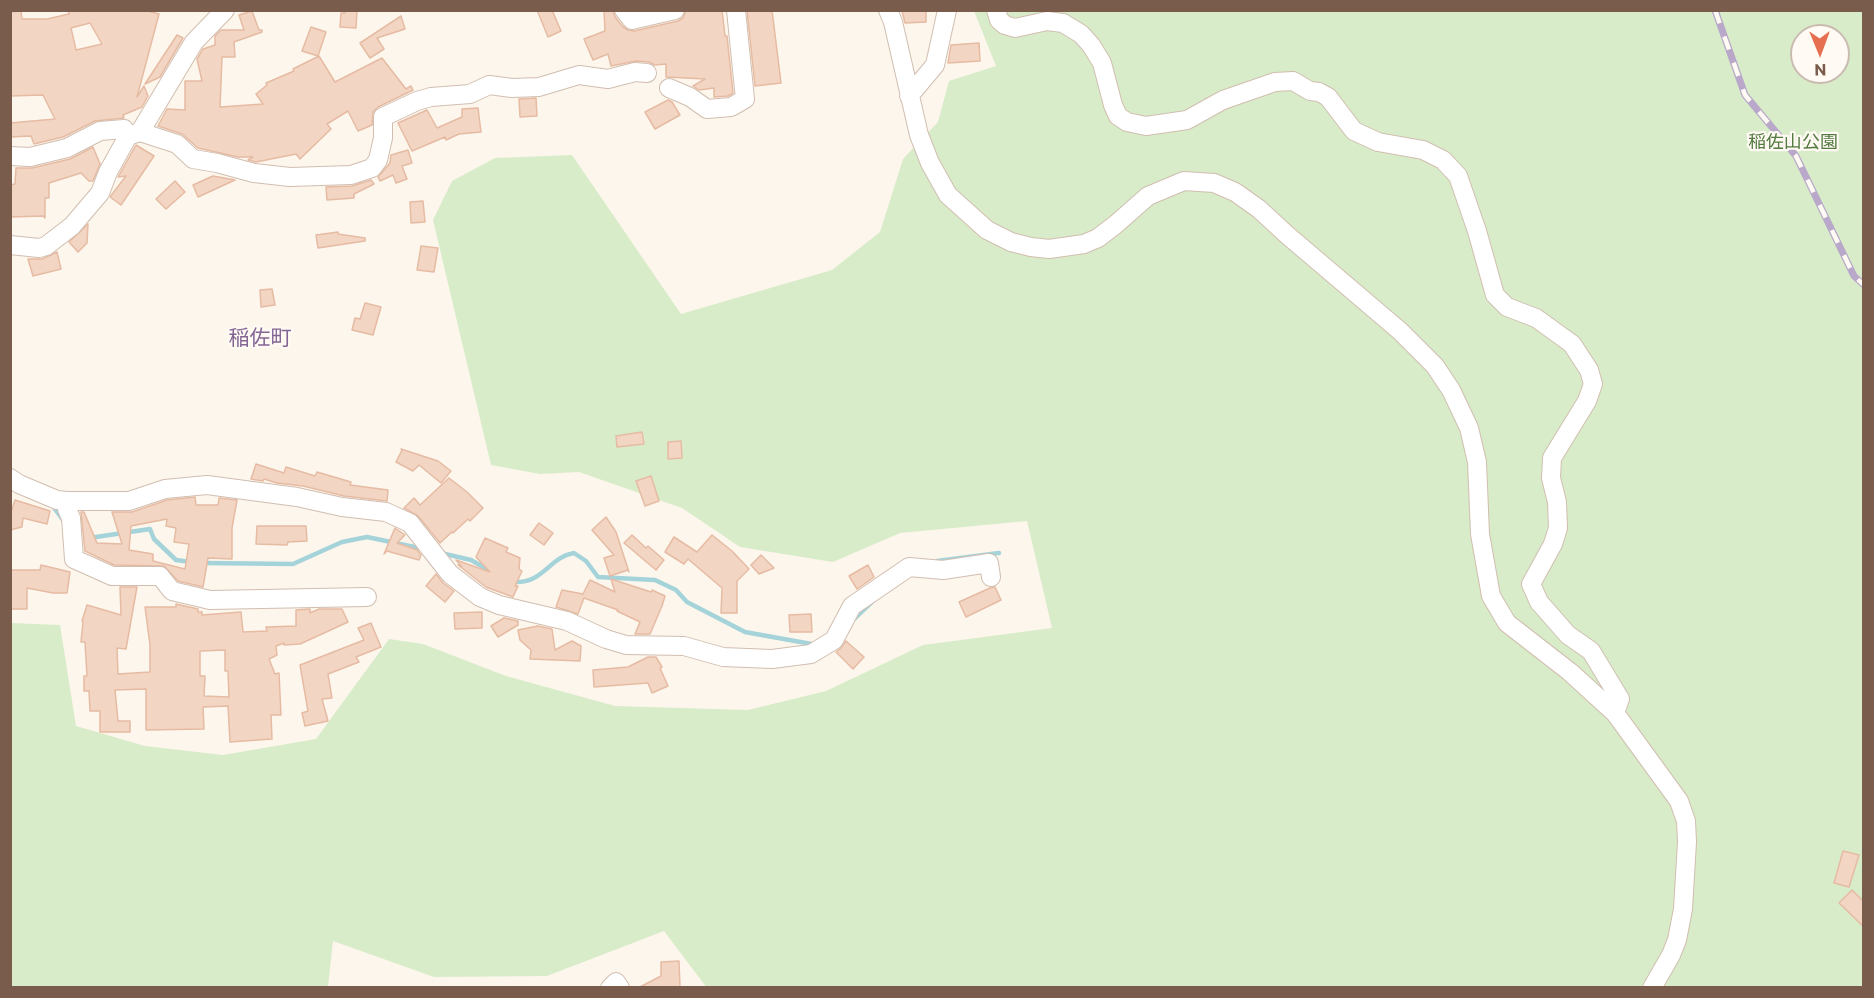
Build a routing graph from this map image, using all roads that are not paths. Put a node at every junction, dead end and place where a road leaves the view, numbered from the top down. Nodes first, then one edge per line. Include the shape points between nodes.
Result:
1 (225, 10) edge
2 (624, 10) edge
3 (675, 10) edge
4 (736, 10) edge
5 (888, 10) edge
6 (947, 10) edge
7 (996, 10) edge
8 (647, 73) dead end
9 (669, 88) dead end
10 (909, 96) junction
11 (134, 134) junction
12 (10, 156) edge
13 (10, 245) edge
14 (10, 478) edge
15 (67, 501) junction
16 (991, 578) dead end
17 (367, 597) dead end
18 (1616, 713) junction
19 (610, 987) edge
20 (620, 987) edge
21 (1652, 987) edge

1 - 11 street via 194,42
2 - 3 street via 632,20
4 - 9 street via 745,99 731,107 707,109
5 - 10 street
6 - 10 street via 935,65
7 - 18 street via 999,20 1015,28 1047,21 1063,23 1081,34 1102,63 1118,116 1127,122 1146,126 1187,120 1223,100 1275,81 1293,81 1328,97 1354,131 1378,142 1423,150 1443,160 1458,176 1495,295 1507,307 1536,318 1572,344 1589,370 1593,384 1587,401 1552,458 1558,528 1531,584 1539,602 1568,635 1591,651 1605,672 1620,699
8 - 11 street via 608,79 579,75 539,87 489,85 470,94 417,101 383,117 378,160 372,168 351,175 290,177 254,173 193,159 177,144
10 - 18 street via 930,163 948,195 987,230 1011,242 1049,249 1084,244 1115,225 1148,195 1184,181 1214,183 1259,209 1400,331 1435,366 1469,428 1477,462 1480,534 1491,596 1507,622
11 - 12 street via 124,129 100,131 67,147 30,157
11 - 13 street via 108,172 100,193 72,226 46,246
14 - 15 street
15 - 16 street via 129,501 165,489 207,485 386,512 410,523 450,574 480,597 567,621 626,645 684,646 723,657 772,659 811,654 834,640 852,606 909,567 943,570 989,563
15 - 17 street via 74,560 112,576 160,576 172,591 210,600
18 - 21 street via 1679,801 1686,821 1683,909 1677,940
19 - 20 street via 616,982

